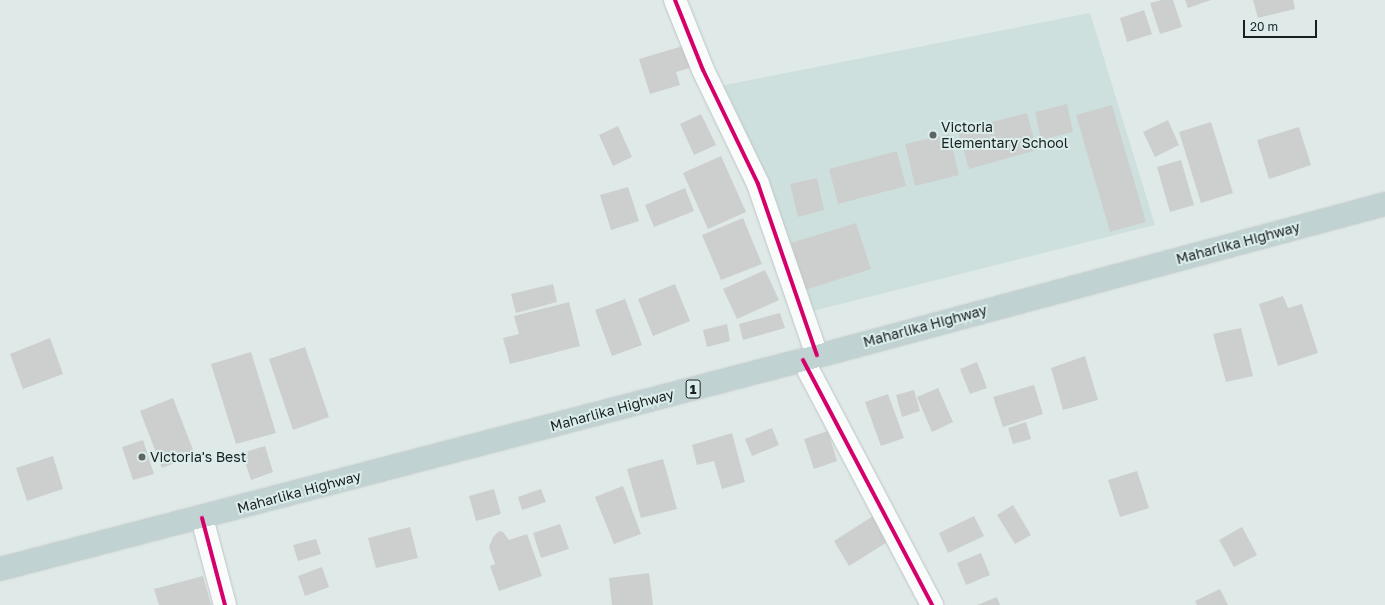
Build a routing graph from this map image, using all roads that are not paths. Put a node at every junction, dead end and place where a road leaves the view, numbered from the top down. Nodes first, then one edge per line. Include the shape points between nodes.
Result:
1 (675, 0) edge
2 (1385, 204) edge
3 (810, 358) junction
4 (202, 518) junction
5 (0, 569) edge
6 (225, 605) edge
7 (932, 605) edge

1 - 3 street via 703,70 758,184
2 - 3 highway, Maharlika Highway / 1
3 - 4 highway, Maharlika Highway / 1
3 - 7 street
4 - 5 highway, Maharlika Highway / 1
4 - 6 street

